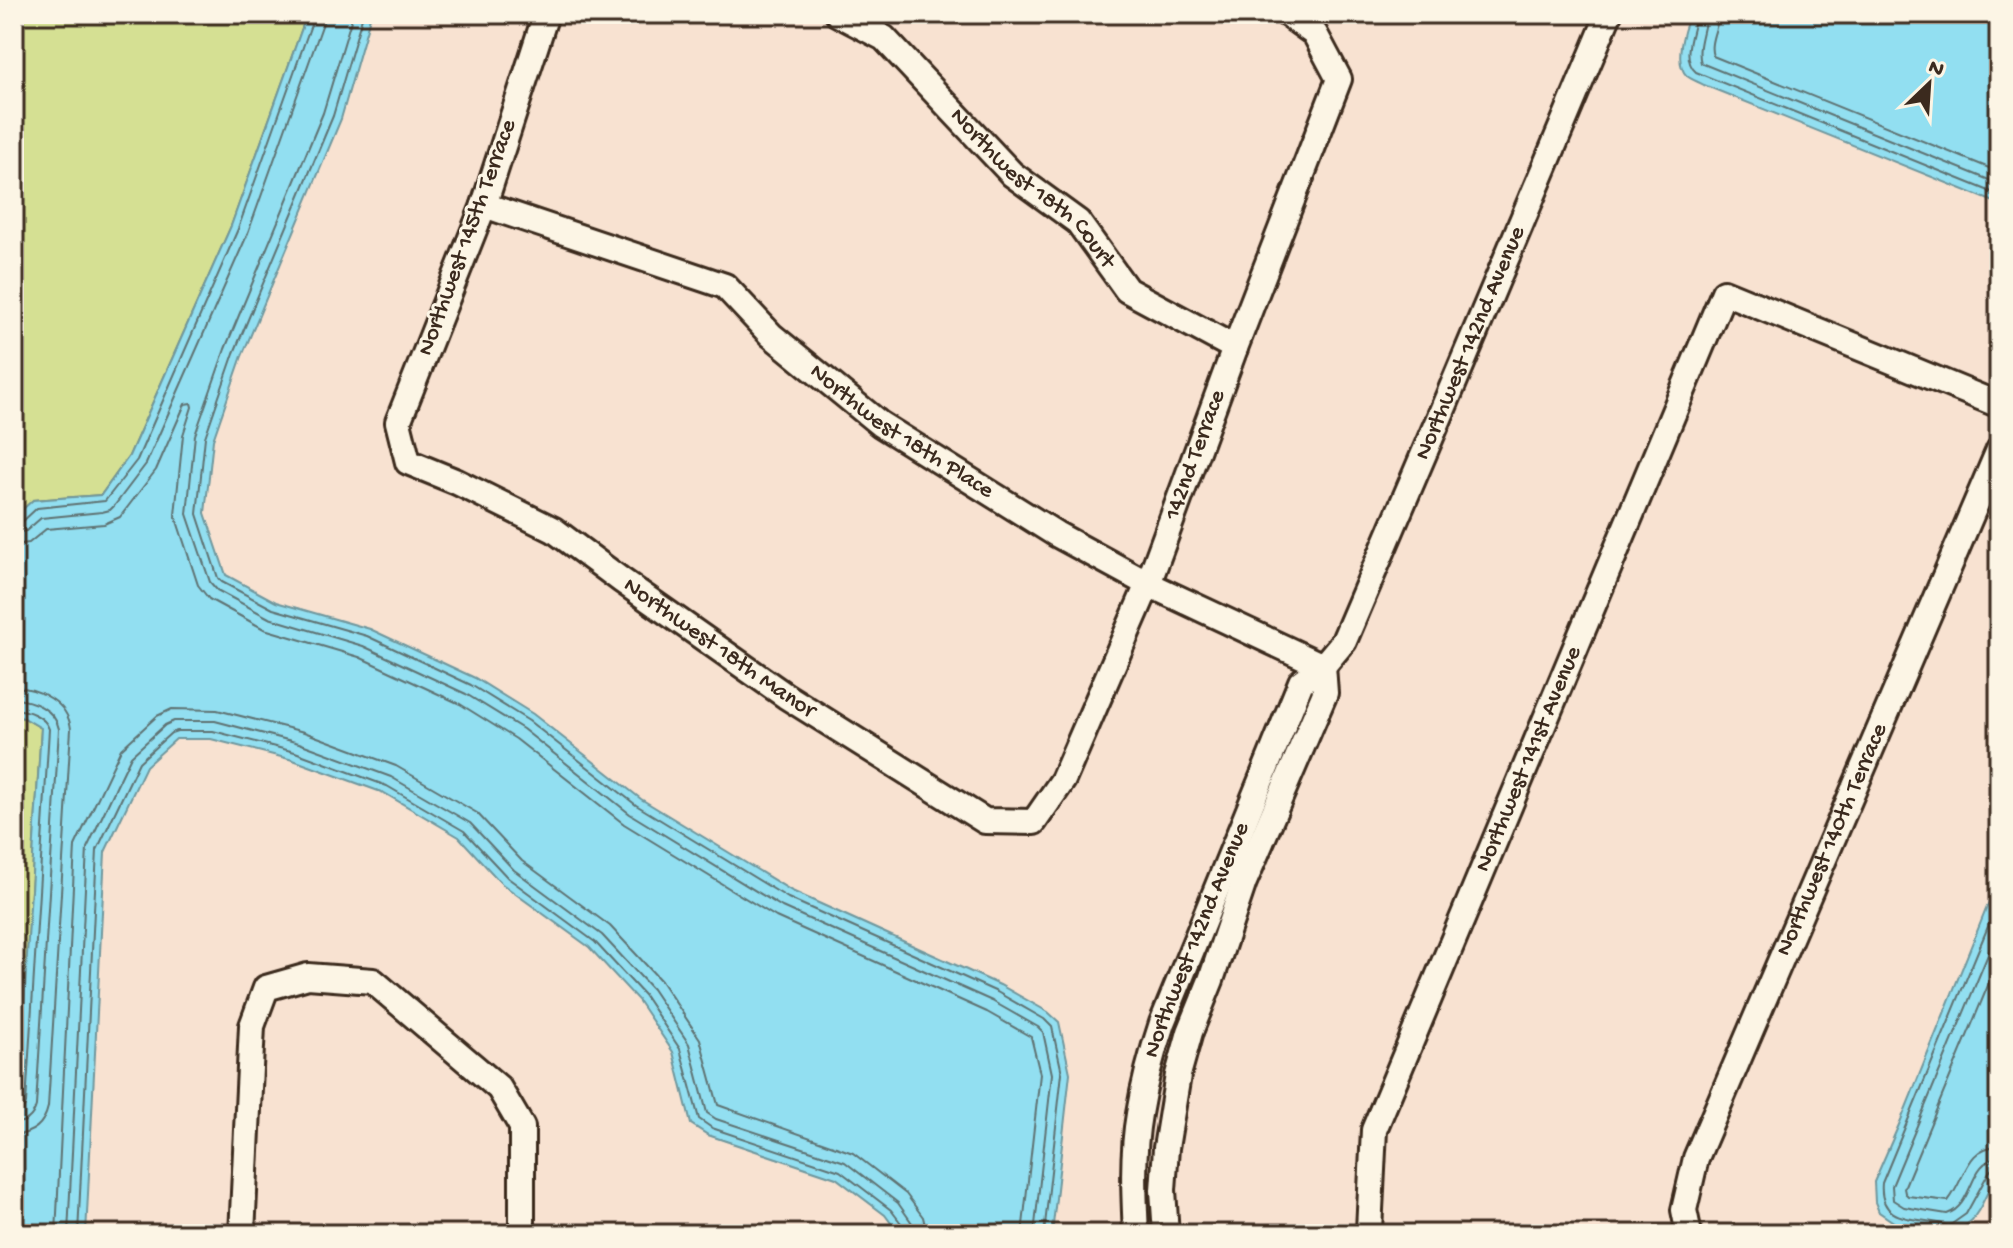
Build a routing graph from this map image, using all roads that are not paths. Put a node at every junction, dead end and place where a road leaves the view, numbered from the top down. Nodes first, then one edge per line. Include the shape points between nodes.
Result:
1 (546, 14) edge
2 (838, 14) edge
3 (1287, 14) edge
4 (1609, 14) edge
5 (484, 205) junction
6 (1235, 348) junction
7 (1999, 405) edge
8 (1999, 450) edge
9 (408, 462) joint
10 (1148, 584) junction
11 (1323, 666) junction
12 (1034, 822) joint
13 (242, 1234) edge
14 (522, 1234) edge
15 (1136, 1234) edge
16 (1166, 1234) edge
17 (1370, 1234) edge
18 (1689, 1234) edge

1 - 5 street, Northwest 145th Terrace
2 - 6 street, Northwest 18th Court via 884,38 1012,174 1078,222 1127,290
3 - 6 street, 142nd Terrace via 1315,34 1339,79
4 - 11 street, Northwest 142nd Avenue via 1344,641
5 - 9 street, Northwest 145th Terrace via 398,422
5 - 10 street, Northwest 18th Place via 725,286 771,335 880,424 1056,534
6 - 10 street, 142nd Terrace
7 - 17 street, Northwest 141st Avenue via 1724,292 1374,1130
8 - 18 street, Northwest 140th Terrace via 1696,1158 1684,1210
9 - 12 street, Northwest 18th Manor via 554,530 786,696 985,821
10 - 11 street, Northwest 18th Place
10 - 12 street, 142nd Terrace via 1063,780
11 - 15 street, Northwest 142nd Avenue via 1301,682 1162,1023 1138,1116
11 - 16 street, Northwest 142nd Avenue via 1325,693 1244,882 1178,1075 1166,1148
13 - 14 street via 252,1026 266,988 308,976 373,981 499,1088 522,1127

